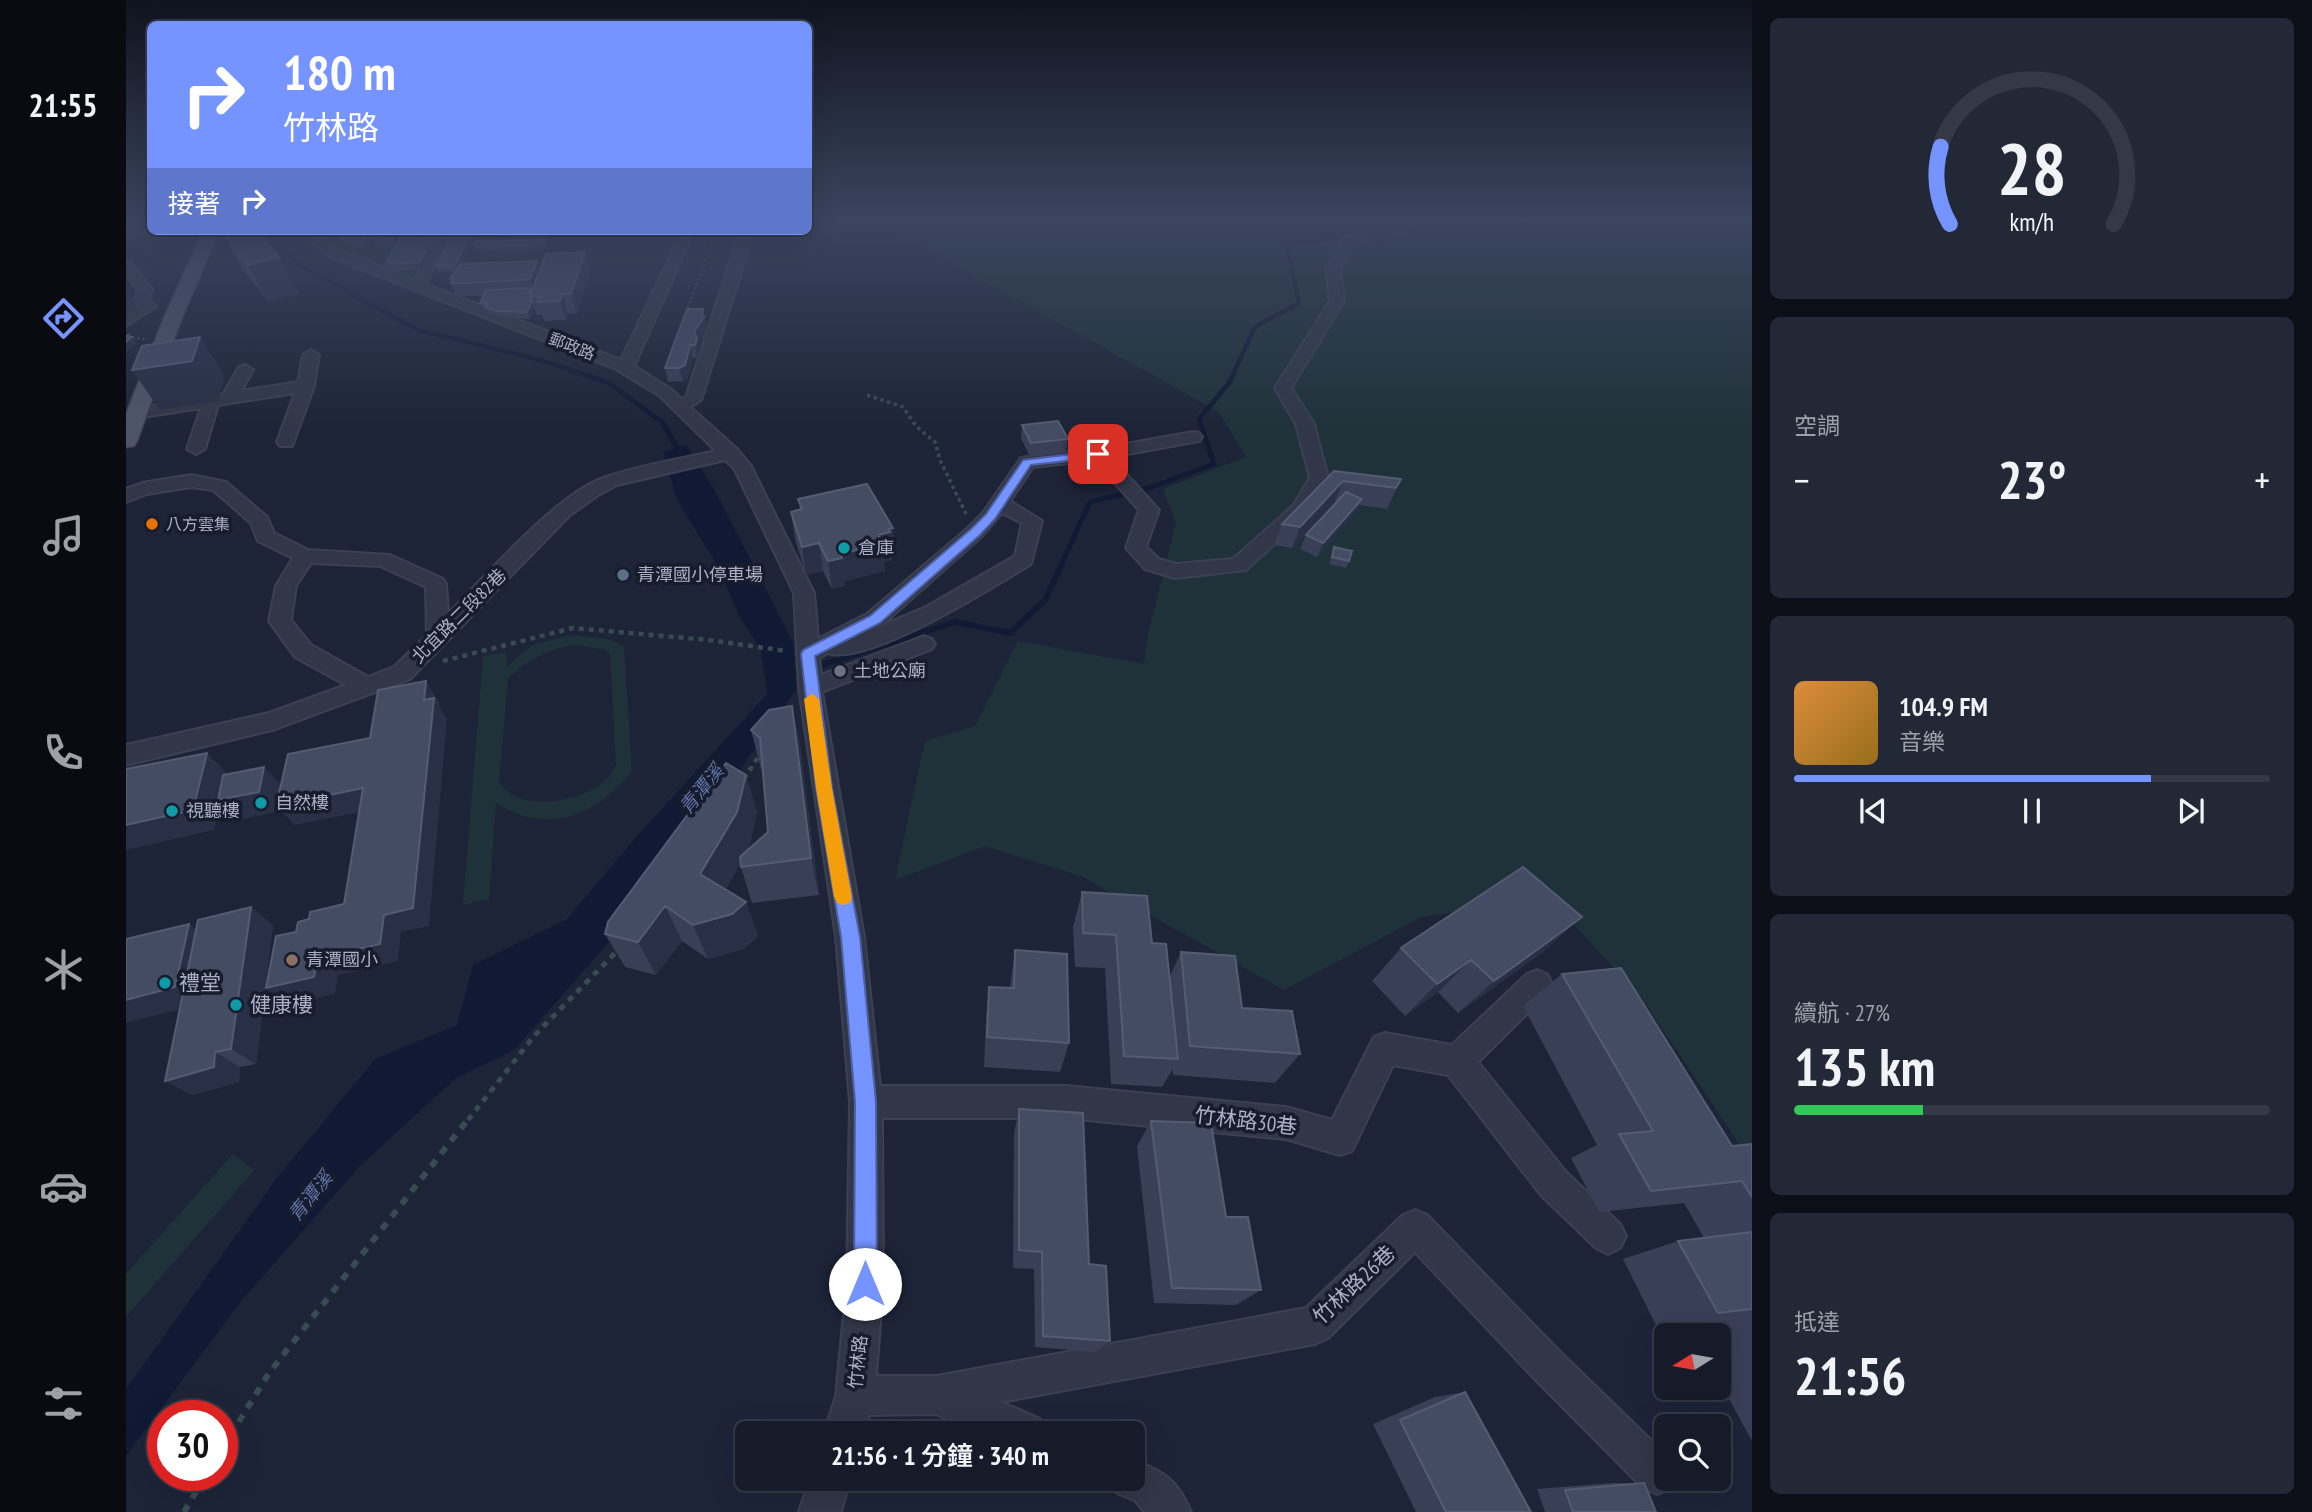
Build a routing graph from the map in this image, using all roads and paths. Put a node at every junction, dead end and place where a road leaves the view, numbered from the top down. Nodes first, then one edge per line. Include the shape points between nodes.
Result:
1 (145, 290) edge
2 (185, 290) edge
3 (426, 290) edge
4 (662, 290) edge
5 (694, 290) edge
6 (728, 290) edge
7 (1336, 290) edge
8 (684, 317) edge
9 (126, 322) edge
10 (126, 338) edge
11 (146, 339) dead end
12 (311, 355) dead end
13 (622, 366) junction
14 (245, 370) dead end
15 (306, 386) junction
16 (867, 395) dead end
17 (229, 399) junction
18 (211, 402) junction
19 (136, 404) edge
20 (679, 405) junction
21 (1193, 438) dead end
22 (126, 441) edge
23 (286, 442) dead end
24 (195, 449) dead end
25 (731, 453) junction
26 (1098, 454) junction
27 (126, 496) edge
28 (999, 503) junction
29 (975, 532) junction
30 (305, 556) junction
31 (438, 638) junction
32 (924, 643) dead end
33 (808, 654) junction
34 (439, 662) dead end
35 (367, 686) junction
36 (810, 688) junction
37 (764, 748) edge
38 (126, 755) edge
39 (741, 782) edge
40 (622, 947) edge
41 (1537, 984) edge
42 (1457, 1061) junction
43 (866, 1102) junction
44 (1608, 1236) dead end
45 (937, 1395) junction
46 (855, 1396) junction
47 (848, 1421) edge
48 (998, 1421) edge
49 (238, 1423) edge
50 (1654, 1471) edge
51 (1145, 1485) edge
52 (196, 1491) edge
53 (826, 1491) edge
54 (184, 1512) edge
55 (820, 1512) edge
56 (1170, 1512) edge

1 - 9 street via 141,302 149,306
2 - 19 main road
3 - 13 street, 郵政路
4 - 13 street via 630,362
5 - 8 path
6 - 20 street via 693,400
7 - 26 street via 1337,301 1283,388 1305,424 1319,478 1301,509 1239,565 1175,571 1152,564 1136,548 1149,510
10 - 11 path
12 - 15 street
13 - 20 street, 郵政路
14 - 17 street
15 - 17 street
15 - 23 street
16 - 29 path via 904,405 916,426 935,442
17 - 18 street
18 - 19 street
18 - 24 street
19 - 22 main road
20 - 25 street, 郵政路
21 - 26 street
25 - 31 street, 北宜路二段82巷 via 611,481 591,491 562,512
25 - 33 street, 郵政路 via 742,466 804,593
26 - 28 street via 1027,462
27 - 30 street via 191,481 219,486 260,521 265,537
28 - 29 street
28 - 33 street via 1032,521 1024,559 947,607 871,641
29 - 33 street via 875,620
30 - 31 street via 383,560 436,584
30 - 35 street via 286,586 281,621 303,651
31 - 35 street, 北宜路二段82巷 via 402,673
32 - 36 street
33 - 34 path via 573,628
33 - 36 street, 竹林路
35 - 38 street, 北宜路二段82巷 via 272,720
36 - 43 street, 竹林路 via 850,937
37 - 39 path
40 - 49 path via 509,1067 269,1373
41 - 42 street
42 - 43 street, 竹林路30巷 via 1385,1048 1340,1139 1286,1123 1066,1102
42 - 44 street via 1553,1183
43 - 46 street, 竹林路 via 865,1284
45 - 46 street, 竹林路26巷
45 - 48 street
45 - 50 street, 竹林路26巷 via 1315,1325 1415,1227
46 - 47 street, 竹林路
51 - 56 street
52 - 54 path
53 - 55 street

